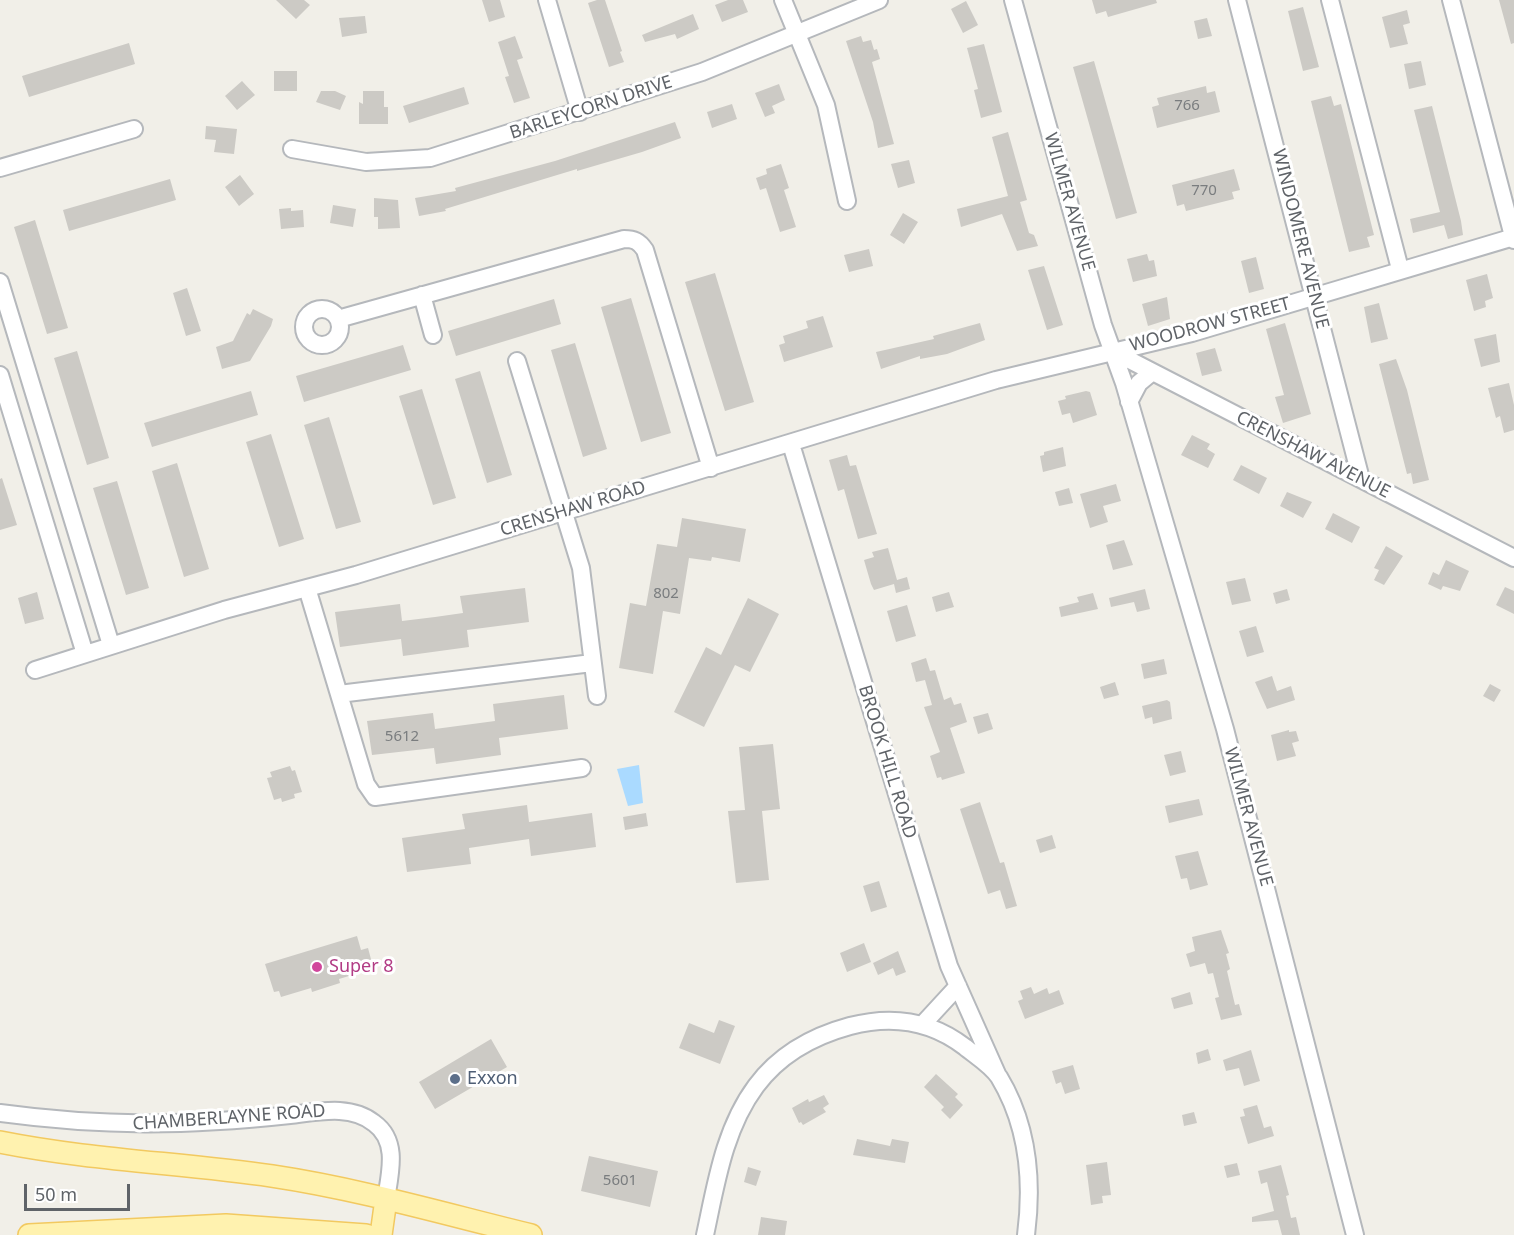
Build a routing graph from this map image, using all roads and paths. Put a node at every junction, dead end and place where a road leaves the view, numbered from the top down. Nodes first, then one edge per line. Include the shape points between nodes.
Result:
1 (547, 0) edge
2 (783, 0) edge
3 (879, 0) edge
4 (1013, 0) edge
5 (1237, 0) edge
6 (1330, 0) edge
7 (1451, 0) edge
8 (797, 32) junction
9 (580, 112) junction
10 (134, 129) dead end
11 (292, 149) dead end
12 (0, 168) edge
13 (847, 201) dead end
14 (1514, 238) edge
15 (1400, 269) junction
16 (0, 282) edge
17 (422, 295) junction
18 (1315, 296) junction
19 (338, 319) dead end
20 (433, 335) dead end
21 (1112, 351) junction
22 (517, 361) dead end
23 (1151, 373) junction
24 (29, 378) junction
25 (1, 383) edge
26 (1129, 402) junction
27 (791, 444) junction
28 (711, 468) junction
29 (1361, 479) junction
30 (565, 512) junction
31 (1514, 558) edge
32 (307, 588) junction
33 (111, 645) junction
34 (85, 654) junction
35 (592, 663) junction
36 (35, 670) dead end
37 (339, 694) junction
38 (597, 696) dead end
39 (582, 768) dead end
40 (958, 986) junction
41 (923, 1024) junction
42 (998, 1076) junction
43 (0, 1113) edge
44 (0, 1142) edge
45 (386, 1199) junction
46 (29, 1235) edge
47 (366, 1235) edge
48 (381, 1235) edge
49 (531, 1235) edge
50 (705, 1235) edge
51 (1026, 1235) edge
52 (1355, 1235) edge

1 - 9 street
2 - 8 street
3 - 8 street, BARLEYCORN DRIVE
4 - 21 street, WILMER AVENUE
5 - 18 street, WINDOMERE AVENUE
6 - 15 street
7 - 14 street
8 - 9 street, BARLEYCORN DRIVE via 702,72
8 - 13 street via 826,105
9 - 11 street, BARLEYCORN DRIVE via 430,158 366,162
10 - 12 street
14 - 15 street, WOODROW STREET
15 - 18 street, WOODROW STREET
16 - 24 street
17 - 19 street
17 - 20 street
17 - 28 street via 624,239 640,242
18 - 21 street, WOODROW STREET via 1192,333
18 - 29 street, WINDOMERE AVENUE
21 - 23 street, CRENSHAW AVENUE
21 - 26 street, WILMER AVENUE
21 - 27 street, CRENSHAW ROAD via 985,383
22 - 30 street
23 - 26 street via 1139,383
23 - 29 street, CRENSHAW AVENUE
24 - 25 street
24 - 33 street
25 - 34 street
26 - 52 street, WILMER AVENUE via 1225,729
27 - 28 street, CRENSHAW ROAD
27 - 40 street, BROOK HILL ROAD
28 - 30 street, CRENSHAW ROAD
29 - 31 street, CRENSHAW AVENUE
30 - 32 street, CRENSHAW ROAD
30 - 35 street via 581,568
32 - 33 street, CRENSHAW ROAD
32 - 37 street
33 - 34 street, CRENSHAW ROAD
34 - 36 street, CRENSHAW ROAD
35 - 37 street
35 - 38 street
37 - 39 street via 366,784 375,797
40 - 41 street
40 - 42 street, BROOK HILL ROAD
41 - 42 street via 960,1044
41 - 50 street via 876,1020 827,1034 782,1058 756,1087 740,1113 725,1150
42 - 51 street, BROOK HILL ROAD via 1014,1110 1028,1162
43 - 45 street, CHAMBERLAYNE ROAD via 58,1121 142,1125 327,1111 356,1114 373,1122 389,1143
44 - 45 main road, CHAMBERLAYNE ROAD via 276,1177
45 - 48 main road
45 - 49 main road, CHAMBERLAYNE ROAD
46 - 47 main road via 226,1226

